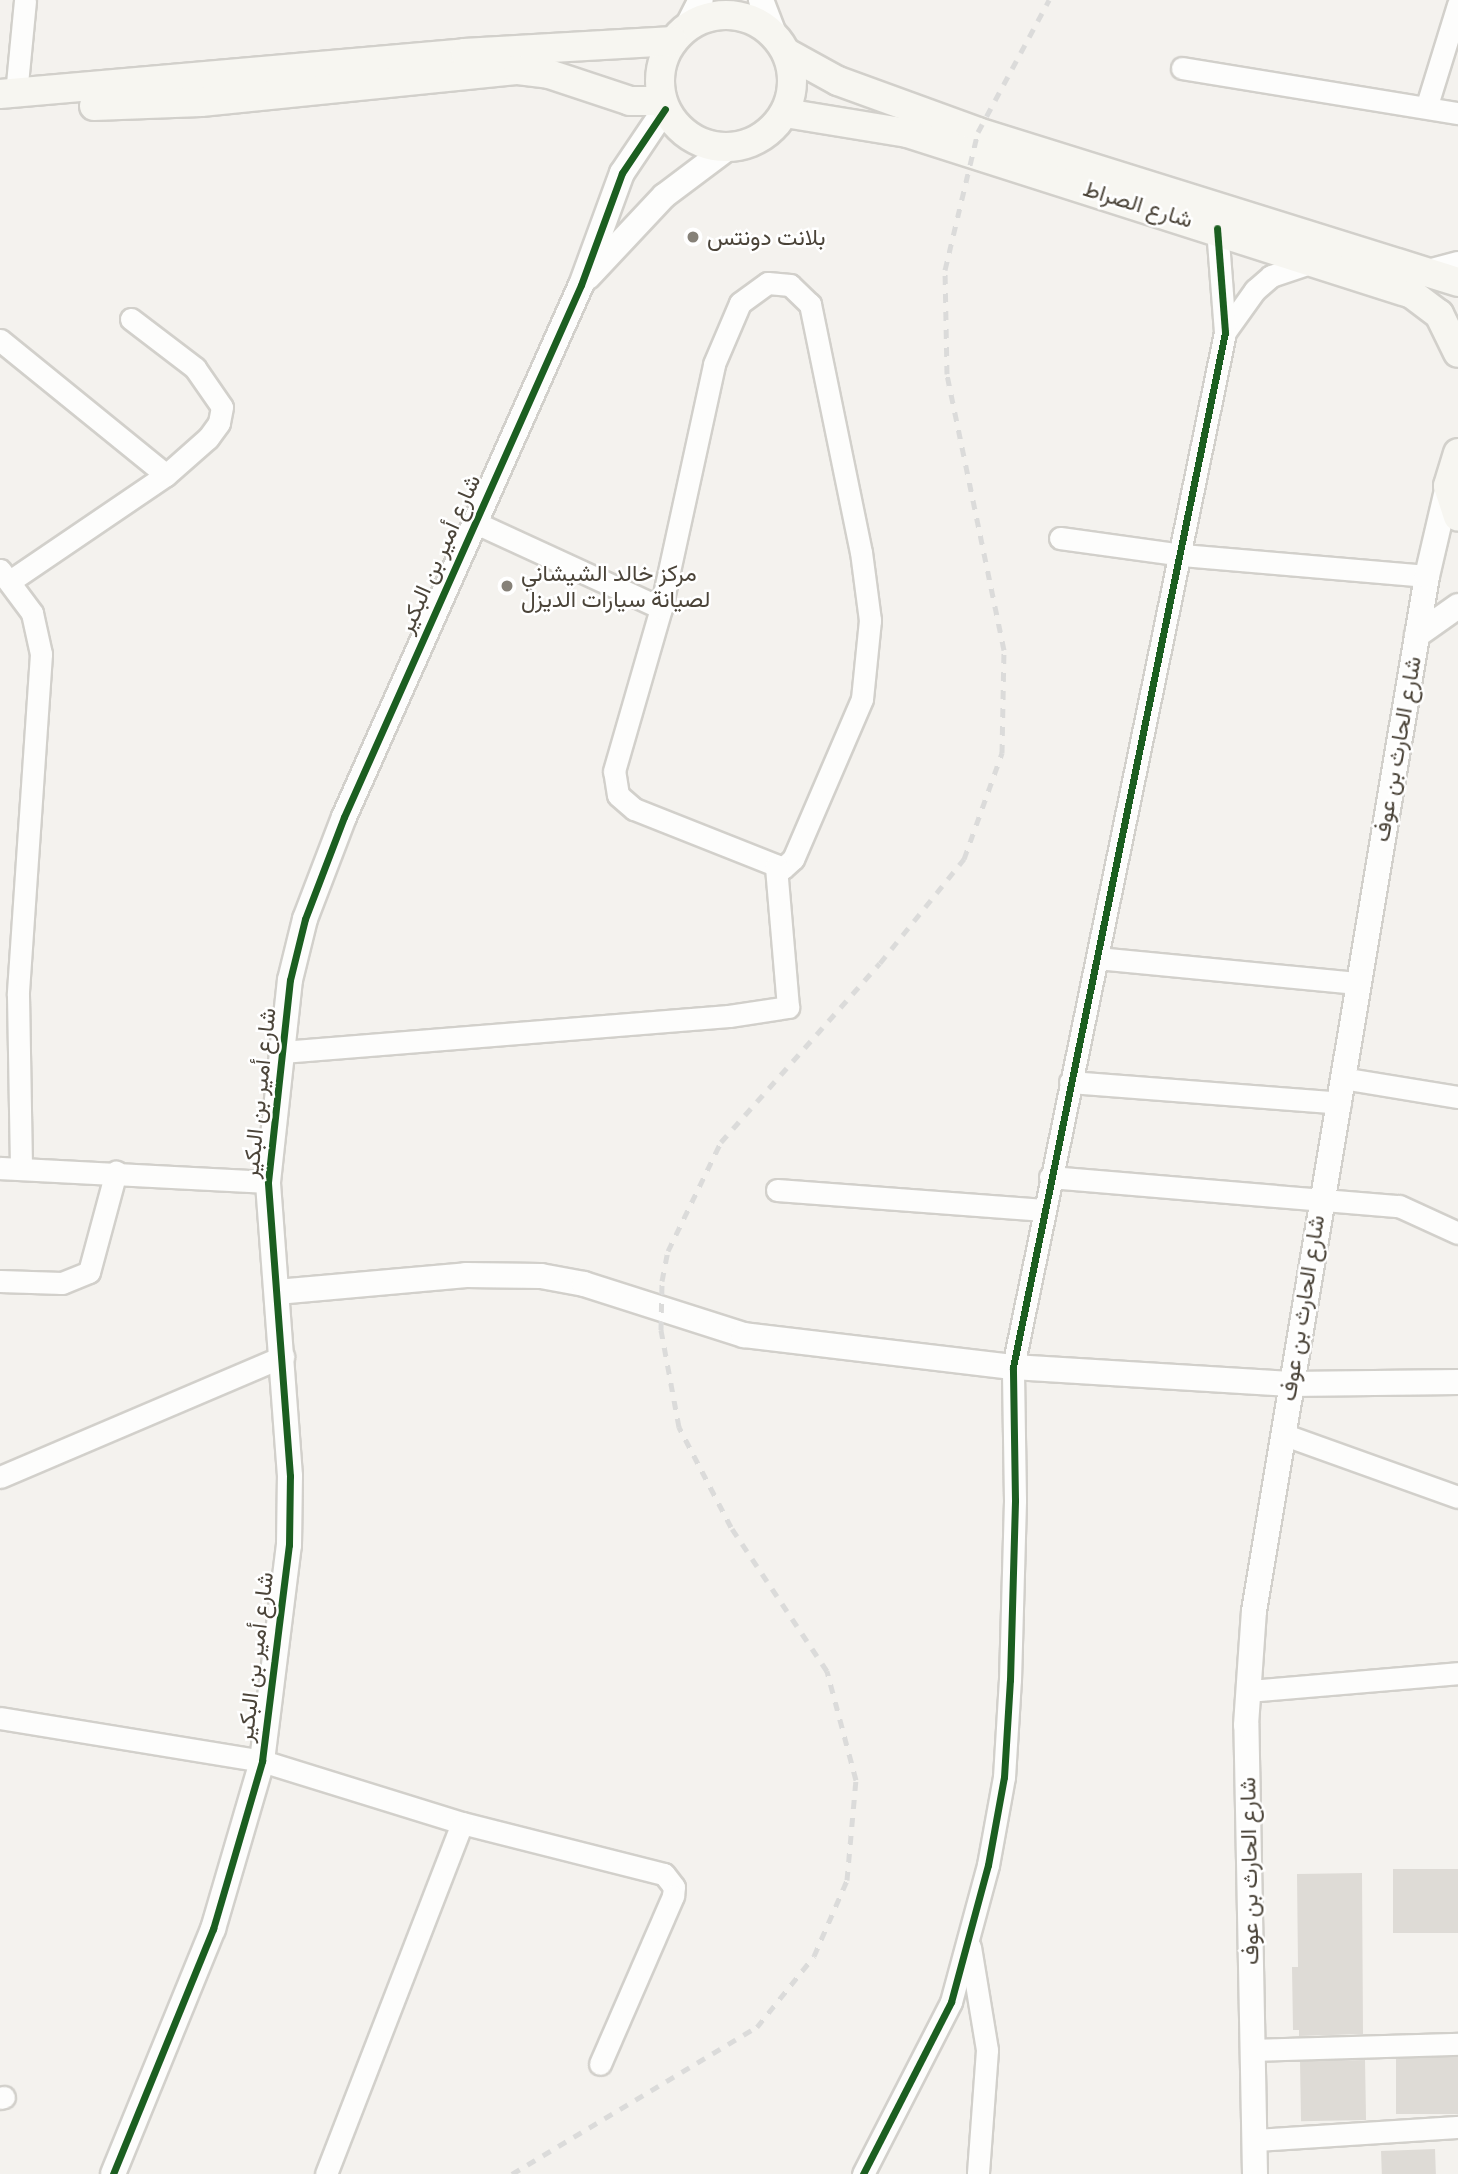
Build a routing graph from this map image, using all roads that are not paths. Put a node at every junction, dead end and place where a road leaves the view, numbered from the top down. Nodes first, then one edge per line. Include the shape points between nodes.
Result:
1 (25, 0) edge
2 (701, 0) edge
3 (761, 0) edge
4 (1458, 5) edge
5 (680, 34) junction
6 (780, 43) junction
7 (1182, 68) dead end
8 (5, 99) edge
9 (664, 105) junction
10 (1427, 105) junction
11 (785, 113) junction
12 (1458, 113) edge
13 (728, 148) junction
14 (1217, 228) junction
15 (1315, 261) junction
16 (1458, 262) edge
17 (1424, 271) junction
18 (1458, 282) edge
19 (581, 285) junction
20 (131, 319) dead end
21 (1225, 332) junction
22 (0, 340) edge
23 (1458, 353) edge
24 (1458, 453) edge
25 (166, 475) junction
26 (1448, 485) junction
27 (1458, 516) edge
28 (474, 522) junction
29 (1060, 538) dead end
30 (1182, 555) junction
31 (5, 576) edge
32 (1426, 576) junction
33 (1458, 606) edge
34 (661, 608) junction
35 (1417, 635) junction
36 (776, 866) junction
37 (1097, 958) junction
38 (1357, 983) junction
39 (9, 995) edge
40 (282, 1052) junction
41 (1070, 1082) junction
42 (1341, 1091) junction
43 (1458, 1097) edge
44 (11, 1168) edge
45 (116, 1172) junction
46 (1050, 1177) junction
47 (268, 1182) junction
48 (777, 1189) dead end
49 (1320, 1200) junction
50 (1044, 1210) junction
51 (1458, 1233) edge
52 (0, 1281) edge
53 (277, 1292) junction
54 (283, 1356) junction
55 (1013, 1367) junction
56 (1458, 1382) edge
57 (1290, 1384) junction
58 (1282, 1434) junction
59 (0, 1477) edge
60 (1458, 1497) edge
61 (1458, 1673) edge
62 (1249, 1691) junction
63 (0, 1718) edge
64 (262, 1761) junction
65 (461, 1823) junction
66 (968, 1940) junction
67 (1458, 2044) edge
68 (1253, 2050) junction
69 (600, 2064) dead end
70 (1458, 2127) edge
71 (1255, 2140) junction
72 (113, 2174) edge
73 (326, 2174) edge
74 (863, 2174) edge
75 (978, 2174) edge
76 (1255, 2174) edge

1 - 8 street
2 - 5 street
3 - 6 street
4 - 10 street
5 - 6 main road via 709,17 732,14 755,20
5 - 8 main road
5 - 9 main road via 661,70
6 - 11 main road via 792,94
6 - 17 main road, شارع الصراط via 838,81 978,132
7 - 10 street
8 - 9 main road via 201,102 518,70 550,74 630,101
9 - 13 main road via 686,135 706,145
9 - 19 street, شارع أمير بن البكير via 622,173
10 - 12 street
11 - 13 main road via 771,131 751,143
11 - 14 main road, شارع الصراط via 908,133
13 - 19 street, شارع أمير بن البكير via 664,196
14 - 15 main road, شارع الصراط
14 - 21 street
15 - 21 street via 1271,276
15 - 23 main road, شارع الصراط via 1429,303 1450,331
16 - 17 street
17 - 18 main road, شارع الصراط
19 - 28 street, شارع أمير بن البكير
20 - 25 street via 195,368 222,407 219,423 208,438
21 - 30 street
22 - 25 street
24 - 26 main road, شارع الحارث بن عوف
25 - 31 street
26 - 27 main road
26 - 32 street, شارع الحارث بن عوف
28 - 34 street
28 - 40 street, شارع أمير بن البكير via 344,817 305,919 290,980
29 - 30 street
30 - 32 street
30 - 37 street
31 - 39 street via 32,613 41,654
32 - 35 street, شارع الحارث بن عوف
33 - 35 street
34 - 36 street via 614,771 618,795 634,809
34 - 36 street via 714,364 728,325 752,292 768,283 790,285 810,304 816,327 861,552 870,632 868,673 853,725 793,859 789,866
35 - 38 street, شارع الحارث بن عوف
36 - 40 street via 788,1007 729,1016
37 - 38 street
37 - 41 street
38 - 42 street, شارع الحارث بن عوف
39 - 44 street
40 - 47 street, شارع أمير بن البكير
41 - 42 street
41 - 46 street
42 - 43 street
42 - 49 street, شارع الحارث بن عوف
44 - 45 street
45 - 47 street
45 - 52 street via 89,1272 62,1283
46 - 49 street
46 - 50 street
47 - 53 street, شارع أمير بن البكير
48 - 50 street
49 - 51 street via 1399,1206
49 - 57 street, شارع الحارث بن عوف
50 - 55 street
53 - 54 street, شارع أمير بن البكير
53 - 55 street via 466,1275 541,1276 584,1284 744,1335
54 - 59 street
54 - 64 street, شارع أمير بن البكير via 289,1545
55 - 57 street
55 - 66 street via 1015,1500 1004,1777
56 - 57 street
57 - 58 street, شارع الحارث بن عوف
58 - 60 street
58 - 62 street, شارع الحارث بن عوف via 1254,1611
61 - 62 street
62 - 68 street, شارع الحارث بن عوف via 1247,1838
63 - 64 street
64 - 65 street
64 - 72 street, شارع أمير بن البكير via 213,1929
65 - 69 street via 671,1880 673,1896
65 - 73 street
66 - 74 street via 951,2002 927,2056
66 - 75 street via 987,2050
67 - 68 street
68 - 71 street, شارع الحارث بن عوف
70 - 71 street
71 - 76 street, شارع الحارث بن عوف

